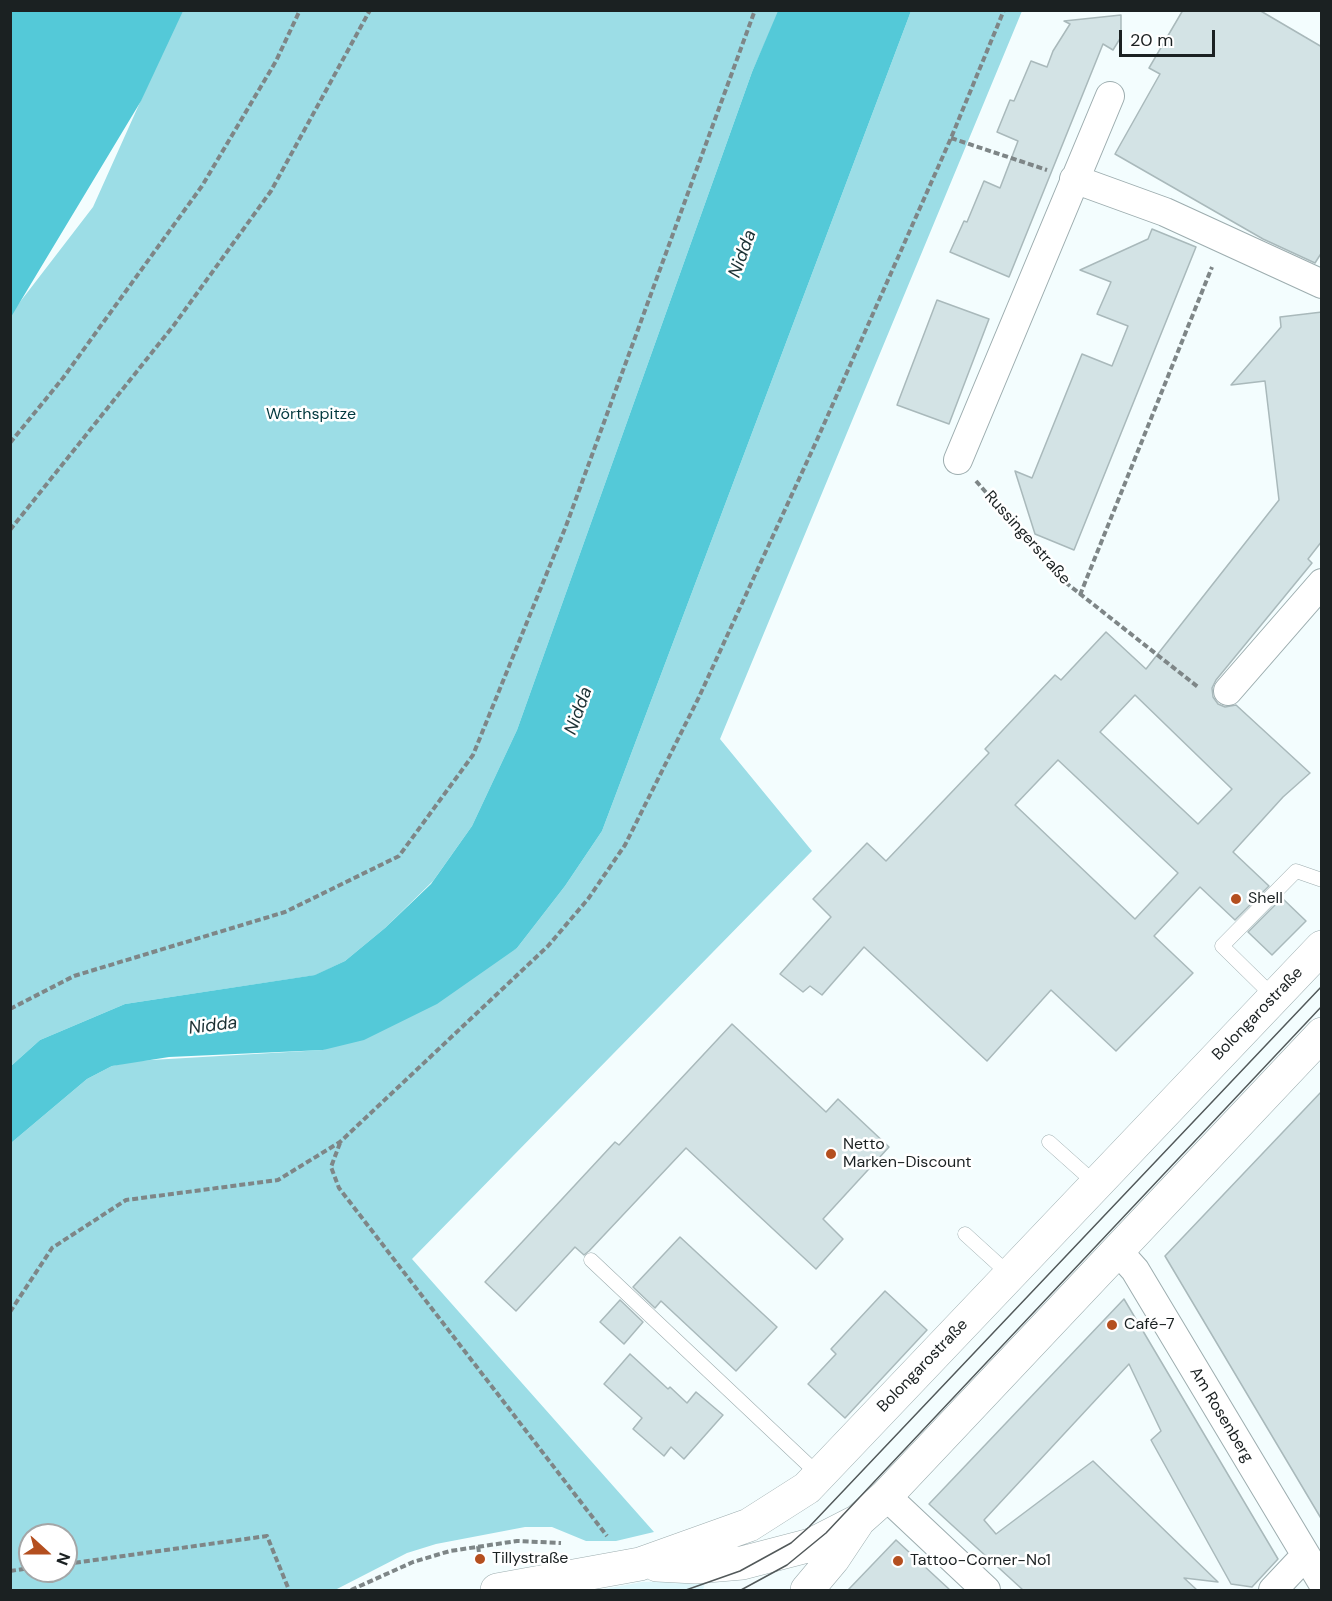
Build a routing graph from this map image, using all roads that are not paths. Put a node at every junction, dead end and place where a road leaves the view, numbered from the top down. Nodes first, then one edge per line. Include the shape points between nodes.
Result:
1 (1110, 96) dead end
2 (1074, 179) junction
3 (1322, 284) edge
4 (958, 460) road end
5 (1322, 583) edge
6 (1228, 691) road end
7 (1322, 880) edge
8 (1322, 948) edge
9 (1274, 997) junction
10 (1320, 1040) edge
11 (1049, 1142) dead end
12 (1096, 1184) junction
13 (965, 1234) dead end
14 (1118, 1251) junction
15 (591, 1260) dead end
16 (1010, 1275) junction
17 (813, 1481) junction
18 (886, 1496) junction
19 (858, 1521) junction
20 (1305, 1556) junction
21 (640, 1564) junction
22 (724, 1578) edge
23 (1322, 1582) edge
24 (497, 1590) edge
25 (807, 1590) edge
26 (986, 1590) edge
27 (1274, 1590) edge

1 - 2 street
2 - 3 street via 1165,212
2 - 4 street
5 - 6 street
7 - 9 lane via 1296,871 1222,946
8 - 9 main road, Bolongarostraße
9 - 12 main road, Bolongarostraße
10 - 14 main road
11 - 12 lane
12 - 16 main road, Bolongarostraße
13 - 16 lane
14 - 18 main road
14 - 20 street, Am Rosenberg via 1134,1270
15 - 17 lane
16 - 17 main road, Bolongarostraße
17 - 21 main road, Bolongarostraße via 749,1525
17 - 22 main road via 747,1542
18 - 19 main road
18 - 26 street
19 - 22 main road via 811,1545
19 - 25 main road
20 - 23 street, Am Rosenberg
20 - 27 street
21 - 22 main road via 695,1567
21 - 24 main road

